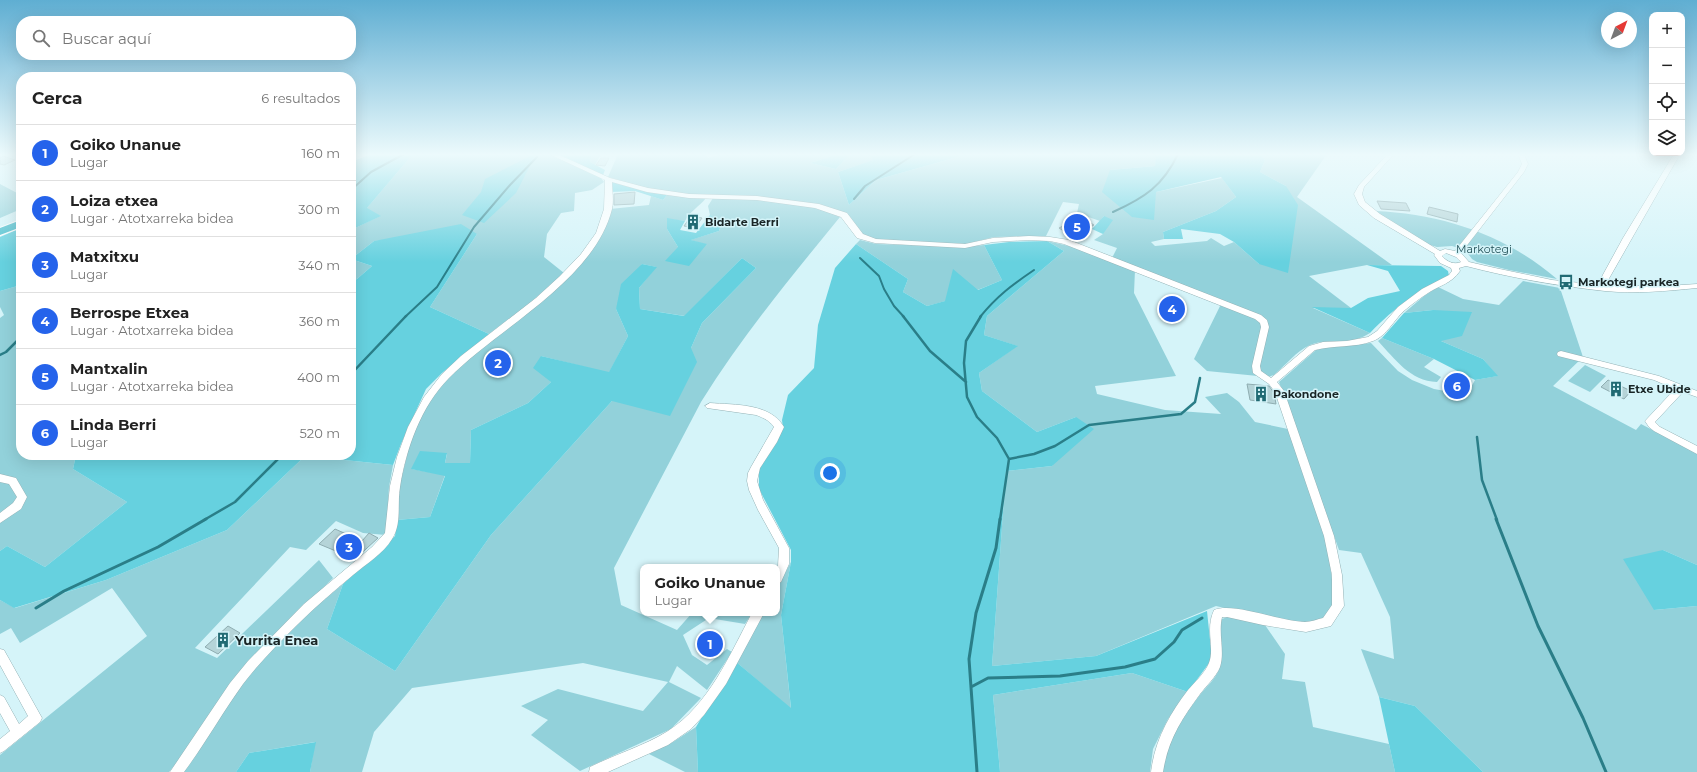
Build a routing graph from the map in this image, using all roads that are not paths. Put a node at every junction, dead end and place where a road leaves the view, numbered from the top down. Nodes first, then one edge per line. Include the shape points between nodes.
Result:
1 (608, 190) edge
2 (647, 190) edge
3 (1359, 190) edge
4 (1507, 190) edge
5 (1655, 190) edge
6 (16, 216) edge
7 (0, 223) edge
8 (16, 223) edge
9 (16, 224) edge
10 (0, 229) edge
11 (0, 232) edge
12 (1439, 253) junction
13 (1457, 254) junction
14 (1465, 263) junction
15 (1454, 266) junction
16 (1697, 286) edge
17 (1606, 290) junction
18 (1561, 354) dead end
19 (1272, 382) junction
20 (1682, 387) junction
21 (1697, 394) edge
22 (710, 406) dead end
23 (1697, 450) edge
24 (0, 478) edge
25 (0, 519) edge
26 (780, 573) edge
27 (756, 616) edge
28 (0, 654) edge
29 (0, 701) edge
30 (17, 732) junction
31 (0, 747) edge
32 (176, 772) edge
33 (595, 772) edge
34 (1157, 772) edge

1 - 32 street via 608,208 603,226 582,258 564,277 446,375 434,388 405,447 395,486 391,534 322,595 259,657 235,686 195,748
2 - 19 street via 689,196 757,198 816,206 844,215 860,236 875,241 965,246 993,240 1029,238 1066,242 1258,317 1264,322 1265,327 1256,366 1257,373
3 - 12 street via 1358,194 1362,203 1376,216
4 - 13 street
5 - 17 street via 1603,282
6 - 7 highway
8 - 10 highway
9 - 11 highway
12 - 13 street via 1445,251
12 - 15 street via 1438,257 1443,262
13 - 14 street via 1464,258
14 - 15 street via 1462,266
14 - 17 street via 1523,278
15 - 19 street via 1456,271 1452,277 1425,290 1401,309 1371,339 1312,348
16 - 17 street via 1636,291
18 - 20 street via 1632,371
19 - 34 street via 1279,391 1329,536 1337,575 1338,606 1328,622 1306,627 1227,612 1218,613 1214,621 1218,655 1214,666 1170,727 1158,757
20 - 21 street
20 - 23 street via 1650,422 1657,429
22 - 26 street via 761,413 776,421 779,427 756,466 751,485 784,548 786,556
24 - 25 street via 12,481 22,497 17,506
27 - 33 street via 700,712 674,734
28 - 30 street via 36,718
29 - 30 street
30 - 31 street

